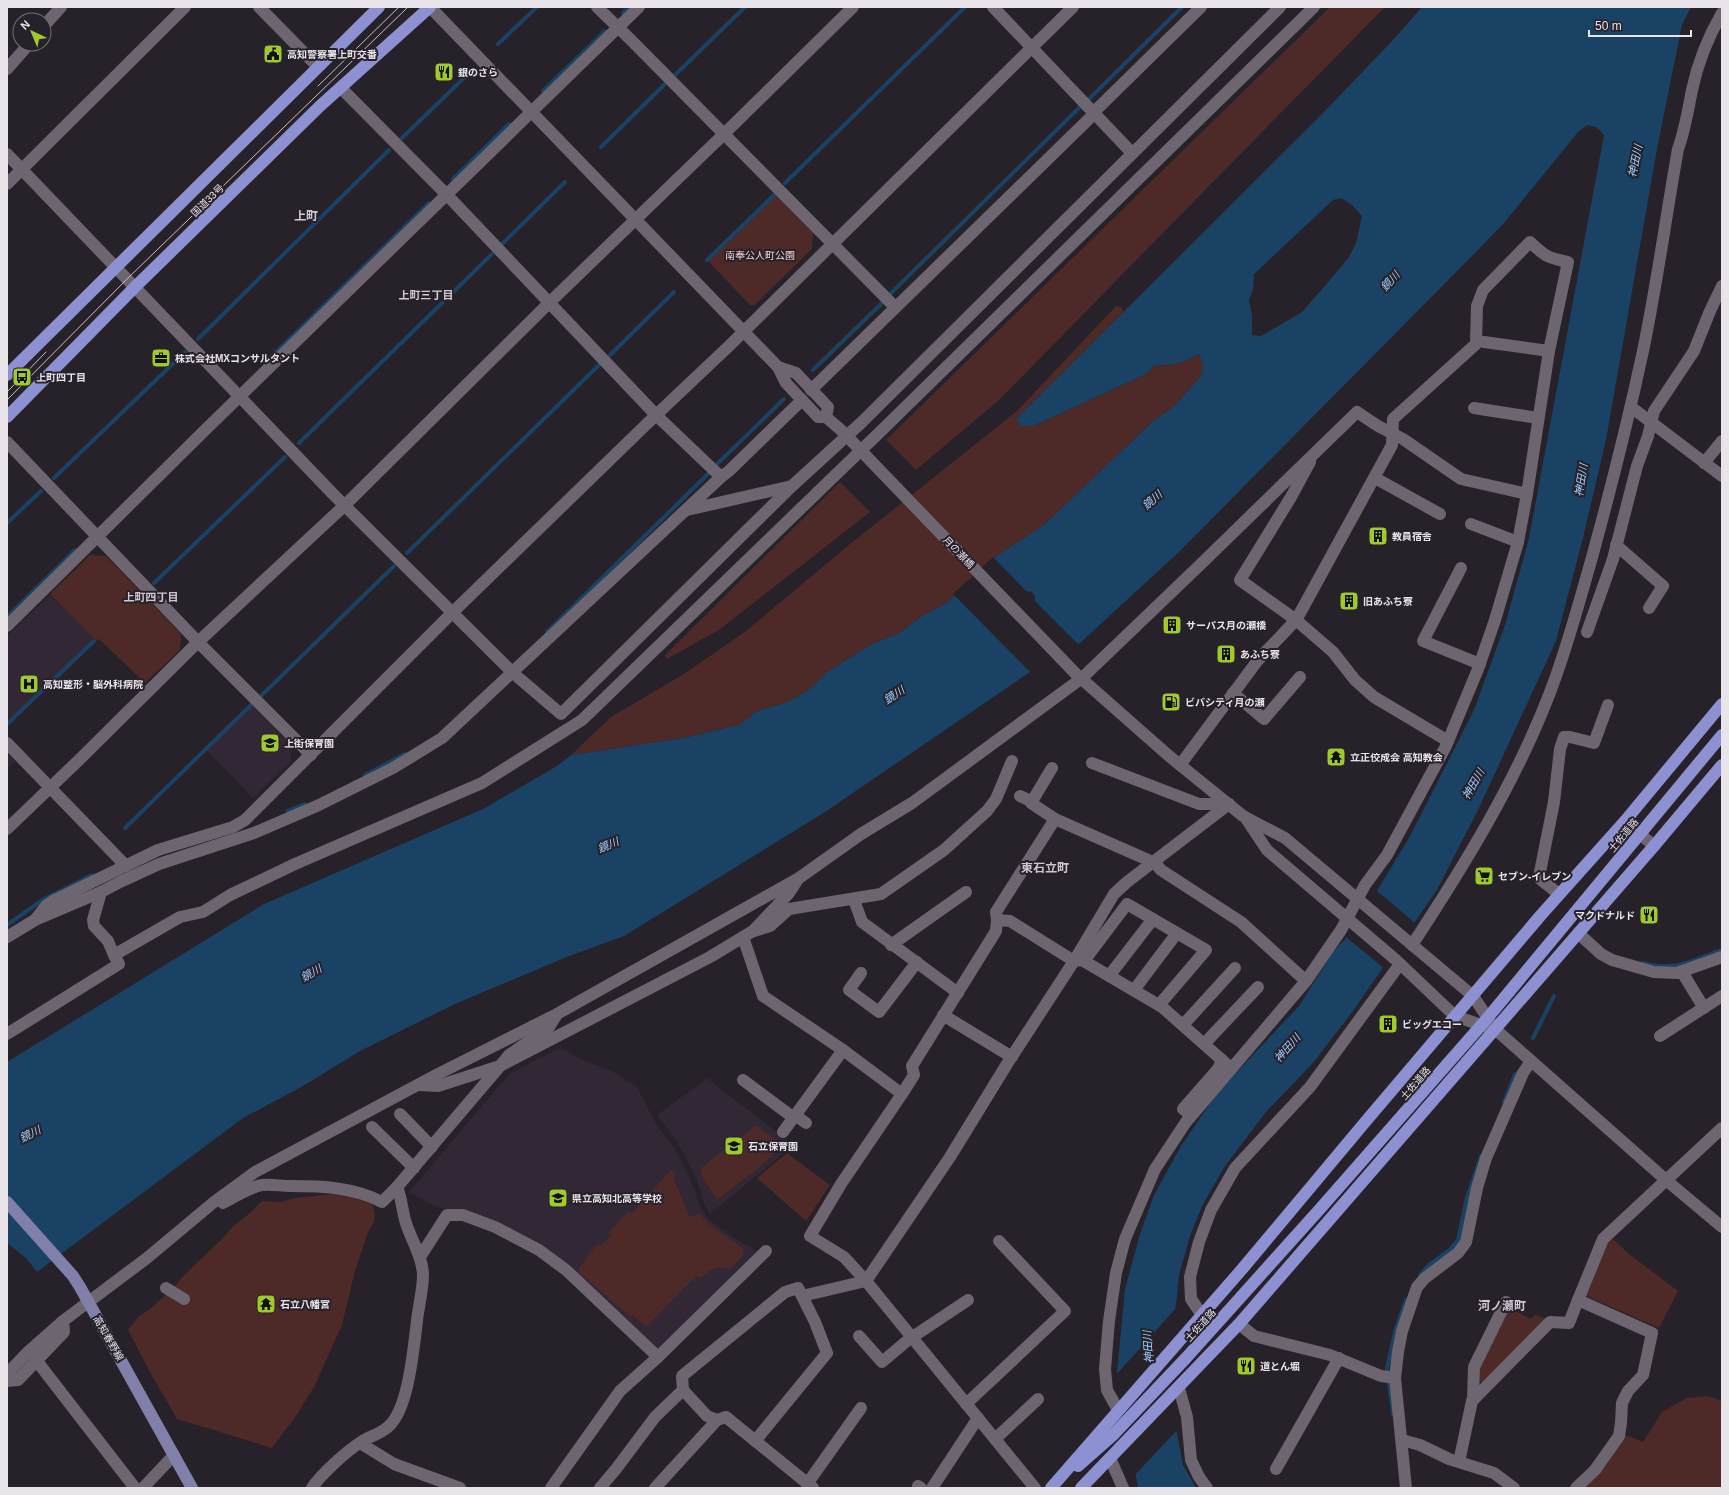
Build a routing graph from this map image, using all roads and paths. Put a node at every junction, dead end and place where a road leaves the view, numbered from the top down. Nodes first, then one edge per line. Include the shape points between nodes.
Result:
1 (61, 7) edge
2 (185, 7) edge
3 (259, 7) edge
4 (379, 7) edge
5 (430, 7) edge
6 (597, 7) edge
7 (639, 7) edge
8 (853, 7) edge
9 (993, 7) edge
10 (1073, 7) edge
11 (1201, 7) edge
12 (1280, 7) edge
13 (1314, 7) edge
14 (1722, 13) edge
15 (52, 17) edge
16 (618, 28) junction
17 (1032, 47) junction
18 (22, 52) edge
19 (318, 67) junction
20 (7, 69) edge
21 (340, 88) junction
22 (532, 112) junction
23 (1093, 113) junction
24 (724, 134) junction
25 (1132, 153) junction
26 (7, 154) edge
27 (21, 169) junction
28 (7, 184) edge
29 (447, 195) junction
30 (635, 219) junction
31 (833, 243) junction
32 (116, 267) junction
33 (1722, 286) edge
34 (135, 287) junction
35 (549, 303) junction
36 (895, 308) junction
37 (744, 332) junction
38 (1484, 342) dead end
39 (1549, 351) junction
40 (778, 367) junction
41 (7, 375) edge
42 (811, 390) junction
43 (240, 398) junction
44 (802, 400) junction
45 (1631, 407) junction
46 (1474, 408) dead end
47 (656, 415) junction
48 (7, 416) edge
49 (826, 417) junction
50 (1538, 418) junction
51 (1651, 423) junction
52 (1392, 433) junction
53 (1722, 441) edge
54 (7, 442) edge
55 (1317, 451) junction
56 (1704, 463) junction
57 (1722, 476) edge
58 (721, 478) junction
59 (1375, 478) junction
60 (792, 486) junction
61 (1527, 494) junction
62 (345, 506) junction
63 (687, 510) junction
64 (1440, 514) dead end
65 (1471, 524) dead end
66 (97, 536) junction
67 (1518, 542) junction
68 (1616, 545) junction
69 (1461, 568) dead end
70 (1649, 608) dead end
71 (453, 612) junction
72 (1296, 620) junction
73 (7, 626) edge
74 (1587, 632) dead end
75 (198, 642) junction
76 (1480, 664) junction
77 (513, 674) junction
78 (1079, 676) junction
79 (1300, 678) dead end
80 (1233, 692) junction
81 (1722, 704) edge
82 (1608, 705) dead end
83 (1722, 735) edge
84 (1448, 740) junction
85 (7, 743) edge
86 (311, 755) junction
87 (1012, 761) dead end
88 (1092, 762) dead end
89 (1180, 765) junction
90 (1722, 765) edge
91 (1052, 768) dead end
92 (49, 787) junction
93 (1020, 796) dead end
94 (1031, 801) junction
95 (1229, 804) junction
96 (1243, 816) junction
97 (1055, 818) junction
98 (1625, 821) junction
99 (7, 829) edge
100 (1654, 846) junction
101 (1154, 863) junction
102 (126, 866) junction
103 (799, 878) junction
104 (101, 892) junction
105 (966, 892) dead end
106 (1559, 894) junction
107 (854, 900) junction
108 (1361, 902) junction
109 (1153, 919) junction
110 (34, 920) junction
111 (997, 920) junction
112 (1349, 920) junction
113 (1177, 933) junction
114 (1578, 933) junction
115 (748, 934) junction
116 (7, 937) edge
117 (1410, 943) junction
118 (891, 944) junction
119 (114, 955) junction
120 (1722, 957) edge
121 (1079, 961) junction
122 (916, 962) junction
123 (1398, 962) junction
124 (1235, 968) dead end
125 (1682, 972) junction
126 (861, 973) dead end
127 (1109, 976) junction
128 (1306, 981) junction
129 (1258, 986) dead end
130 (1134, 990) junction
131 (958, 993) junction
132 (1473, 996) junction
133 (1722, 996) edge
134 (1159, 1005) junction
135 (1704, 1008) junction
136 (557, 1014) junction
137 (943, 1015) junction
138 (1456, 1016) junction
139 (1183, 1026) junction
140 (1495, 1029) junction
141 (7, 1034) edge
142 (1660, 1036) dead end
143 (1204, 1044) junction
144 (843, 1050) junction
145 (1012, 1057) junction
146 (1531, 1061) junction
147 (1226, 1064) junction
148 (500, 1066) junction
149 (742, 1080) dead end
150 (418, 1085) junction
151 (902, 1094) junction
152 (400, 1114) dead end
153 (794, 1117) junction
154 (806, 1123) dead end
155 (372, 1127) dead end
156 (1722, 1128) edge
157 (783, 1132) dead end
158 (432, 1146) junction
159 (414, 1168) junction
160 (1666, 1180) junction
161 (397, 1187) junction
162 (7, 1202) edge
163 (214, 1202) junction
164 (1722, 1227) edge
165 (999, 1241) dead end
166 (766, 1251) dead end
167 (420, 1257) junction
168 (866, 1280) junction
169 (166, 1288) dead end
170 (802, 1296) junction
171 (86, 1298) junction
172 (184, 1299) dead end
173 (968, 1300) dead end
174 (1578, 1300) junction
175 (1506, 1302) dead end
176 (1202, 1315) junction
177 (63, 1321) junction
178 (1239, 1324) junction
179 (859, 1336) dead end
180 (912, 1338) junction
181 (658, 1357) junction
182 (1339, 1358) junction
183 (36, 1360) junction
184 (7, 1374) edge
185 (1389, 1377) junction
186 (7, 1381) edge
187 (1177, 1389) junction
188 (683, 1390) junction
189 (1038, 1399) dead end
190 (1473, 1400) junction
191 (966, 1404) junction
192 (860, 1408) dead end
193 (1115, 1413) junction
194 (978, 1418) junction
195 (717, 1420) junction
196 (1112, 1436) junction
197 (994, 1439) junction
198 (1402, 1440) junction
199 (755, 1441) junction
200 (360, 1443) junction
201 (174, 1455) junction
202 (1110, 1458) junction
203 (1459, 1462) junction
204 (1276, 1468) dead end
205 (810, 1486) edge
206 (135, 1488) edge
207 (143, 1488) edge
208 (192, 1488) edge
209 (312, 1488) edge
210 (460, 1488) edge
211 (551, 1488) edge
212 (600, 1488) edge
213 (655, 1488) edge
214 (932, 1488) edge
215 (1035, 1488) edge
216 (1052, 1488) edge
217 (1075, 1488) edge
218 (1081, 1488) edge
219 (1123, 1488) edge
220 (1207, 1488) edge
221 (1406, 1488) edge
222 (1514, 1488) edge
223 (1576, 1488) edge

1 - 15 street
2 - 27 street
3 - 19 street
4 - 19 highway, 国道33号
5 - 21 highway, 国道33号
5 - 22 street
6 - 16 street
7 - 16 street
8 - 24 street
9 - 17 street
10 - 17 street
11 - 23 street
12 - 25 street
13 - 119 street via 582,720 482,783 295,864 230,895 203,912 180,917
14 - 45 street via 1708,38 1692,88 1678,150 1644,348
16 - 22 street
16 - 24 street
17 - 23 street
17 - 31 street
18 - 20 street
19 - 32 highway, 国道33号
21 - 29 street
21 - 34 highway, 国道33号
22 - 29 street
22 - 30 street
23 - 25 street
23 - 36 street
24 - 30 street
24 - 31 street
25 - 60 street via 862,422
26 - 27 street
27 - 28 street
27 - 32 street
29 - 35 street
29 - 43 street
30 - 35 street
30 - 37 street
31 - 36 street
31 - 37 street
32 - 34 street
32 - 41 highway, 国道33号
33 - 51 street via 1694,351 1654,410
34 - 43 street
34 - 48 highway, 国道33号
35 - 47 street
35 - 62 street
36 - 42 street
37 - 40 street
37 - 47 street
38 - 39 street
39 - 50 street
39 - 52 street via 1568,262 1544,256 1530,242 1483,290 1477,306 1476,344 1393,419
40 - 42 street via 796,373
40 - 44 street, 月の瀬橋 via 786,383
42 - 49 street via 828,407
43 - 62 street
43 - 66 street
44 - 49 street, 月の瀬橋 via 818,417
44 - 58 street
45 - 51 street
45 - 117 street via 1574,622 1549,696 1485,828
46 - 50 street
47 - 58 street
47 - 71 street
49 - 78 street, 月の瀬橋
50 - 61 street
51 - 56 street
51 - 68 street
52 - 55 street via 1357,412
52 - 59 street via 1392,445
52 - 61 street via 1461,479
53 - 56 street
54 - 66 street
55 - 72 street via 1292,497 1240,580
55 - 78 street
56 - 57 street
58 - 63 street
59 - 64 street
59 - 72 street
60 - 63 street
60 - 77 street via 561,714
61 - 67 street
62 - 71 street
62 - 75 street
63 - 77 street
65 - 67 street
66 - 73 street
66 - 75 street
67 - 76 street
68 - 70 street via 1663,586
68 - 74 street
69 - 76 street via 1423,641
71 - 77 street
71 - 86 street
72 - 80 street via 1258,660
72 - 84 street via 1333,652 1355,680 1374,696
75 - 86 street
75 - 92 street
76 - 84 street
77 - 104 street via 442,738 393,768 319,805 254,833 160,864
78 - 89 street, 月の瀬橋
78 - 103 street via 912,803 861,834
79 - 80 street via 1264,720
80 - 89 street
81 - 98 highway
82 - 106 street via 1594,743 1564,737 1560,749 1554,802 1540,879
83 - 196 highway, 土佐道路 via 1485,1021 1186,1358
84 - 108 street via 1387,855 1365,885
85 - 92 street
86 - 102 street via 239,824 158,850
87 - 107 street via 996,799 987,811 944,850 881,894
88 - 95 street via 1199,804
89 - 95 street, 月の瀬橋
90 - 100 highway
91 - 94 street
92 - 99 street
92 - 102 street
93 - 94 street
94 - 97 street
95 - 96 street, 月の瀬橋
95 - 101 street
96 - 108 street via 1285,838
96 - 112 street via 1267,850
97 - 101 street
97 - 111 street via 996,912
98 - 100 street
98 - 106 highway
100 - 114 highway
101 - 121 street via 1114,894
101 - 128 street via 1241,922
102 - 110 street via 53,901
103 - 115 street via 789,893
103 - 136 street
104 - 110 street
104 - 119 street via 93,920 94,926 108,941
105 - 118 street
106 - 132 highway
107 - 115 street via 789,909 770,926
107 - 118 street via 862,922
108 - 112 street
108 - 117 street
109 - 113 street
109 - 121 street via 1127,904
109 - 127 street
110 - 116 street
111 - 121 street via 1010,921
111 - 131 street via 996,930
112 - 123 street
112 - 128 street
113 - 130 street
113 - 134 street via 1206,950
114 - 125 street via 1601,954 1612,960 1665,974
114 - 140 highway
115 - 144 street via 764,996
115 - 148 street via 710,957
117 - 132 street
118 - 122 street
119 - 141 street via 119,964
120 - 125 street
121 - 127 street
121 - 145 street
122 - 126 street via 879,1012 845,995
122 - 131 street
123 - 138 street
123 - 176 street via 1353,1030 1310,1087 1235,1168 1211,1210 1190,1277 1191,1299
124 - 139 street
125 - 135 street
127 - 130 street
128 - 147 street via 1261,1035
129 - 143 street
130 - 134 street
131 - 137 street
132 - 138 highway
132 - 140 street
133 - 135 street
134 - 139 street
135 - 142 street
136 - 148 street via 549,1028 509,1055
136 - 150 street
137 - 145 street
137 - 151 street via 912,1066 914,1075
138 - 140 street
138 - 176 highway
139 - 143 street
140 - 146 street
140 - 178 highway
143 - 147 street
144 - 151 street
144 - 153 street
145 - 168 street via 931,1187
146 - 160 street
146 - 185 street via 1523,1072 1486,1158 1466,1242 1458,1253 1417,1287
147 - 193 street via 1155,1169 1125,1239 1116,1273 1105,1359 1107,1390
148 - 150 street via 438,1086
148 - 158 street
149 - 153 street
150 - 163 street via 255,1172
151 - 168 street via 841,1184 810,1236 844,1257
152 - 158 street
153 - 154 street
153 - 157 street
155 - 159 street
156 - 160 street
158 - 159 street
159 - 161 street
160 - 164 street
160 - 174 street via 1604,1239
161 - 163 street via 382,1202 344,1189 262,1185 221,1204
161 - 167 street via 406,1222
162 - 171 main road, 高知春野線 via 73,1276
163 - 171 street via 147,1258
165 - 191 street via 1065,1311
166 - 181 street
167 - 181 street via 447,1215 463,1215 495,1227 539,1250 566,1270
167 - 200 street via 423,1274 407,1387 397,1418 380,1433
168 - 170 street
168 - 180 street
169 - 172 street
170 - 188 street via 798,1288 785,1292 682,1376
170 - 199 street via 827,1353
171 - 177 street
171 - 201 main road, 高知春野線
173 - 180 street
174 - 190 street via 1569,1323 1550,1322
174 - 223 street via 1652,1333 1643,1375 1628,1391 1622,1403 1618,1436 1595,1470
175 - 190 street via 1474,1367
176 - 193 highway
177 - 183 street via 64,1332
177 - 184 street
178 - 182 street via 1254,1336
178 - 187 highway
179 - 180 street via 882,1362
180 - 191 street
181 - 211 street via 620,1391
182 - 185 street
182 - 204 street
183 - 186 street via 18,1380
183 - 206 street
185 - 198 street
187 - 202 highway
187 - 220 street via 1187,1417 1191,1460
188 - 195 street via 707,1416
188 - 212 street via 655,1418
189 - 197 street
190 - 203 street
191 - 194 street
192 - 205 street
193 - 216 highway
194 - 197 street
194 - 214 street
195 - 199 street via 726,1416
195 - 213 street
196 - 216 highway, 土佐道路
196 - 217 highway, 土佐道路
197 - 215 street
198 - 203 street
198 - 221 street
199 - 205 street
200 - 209 street
200 - 210 street via 394,1464
201 - 207 street
201 - 208 main road, 高知春野線
202 - 218 highway
202 - 219 street
203 - 222 street via 1494,1473

